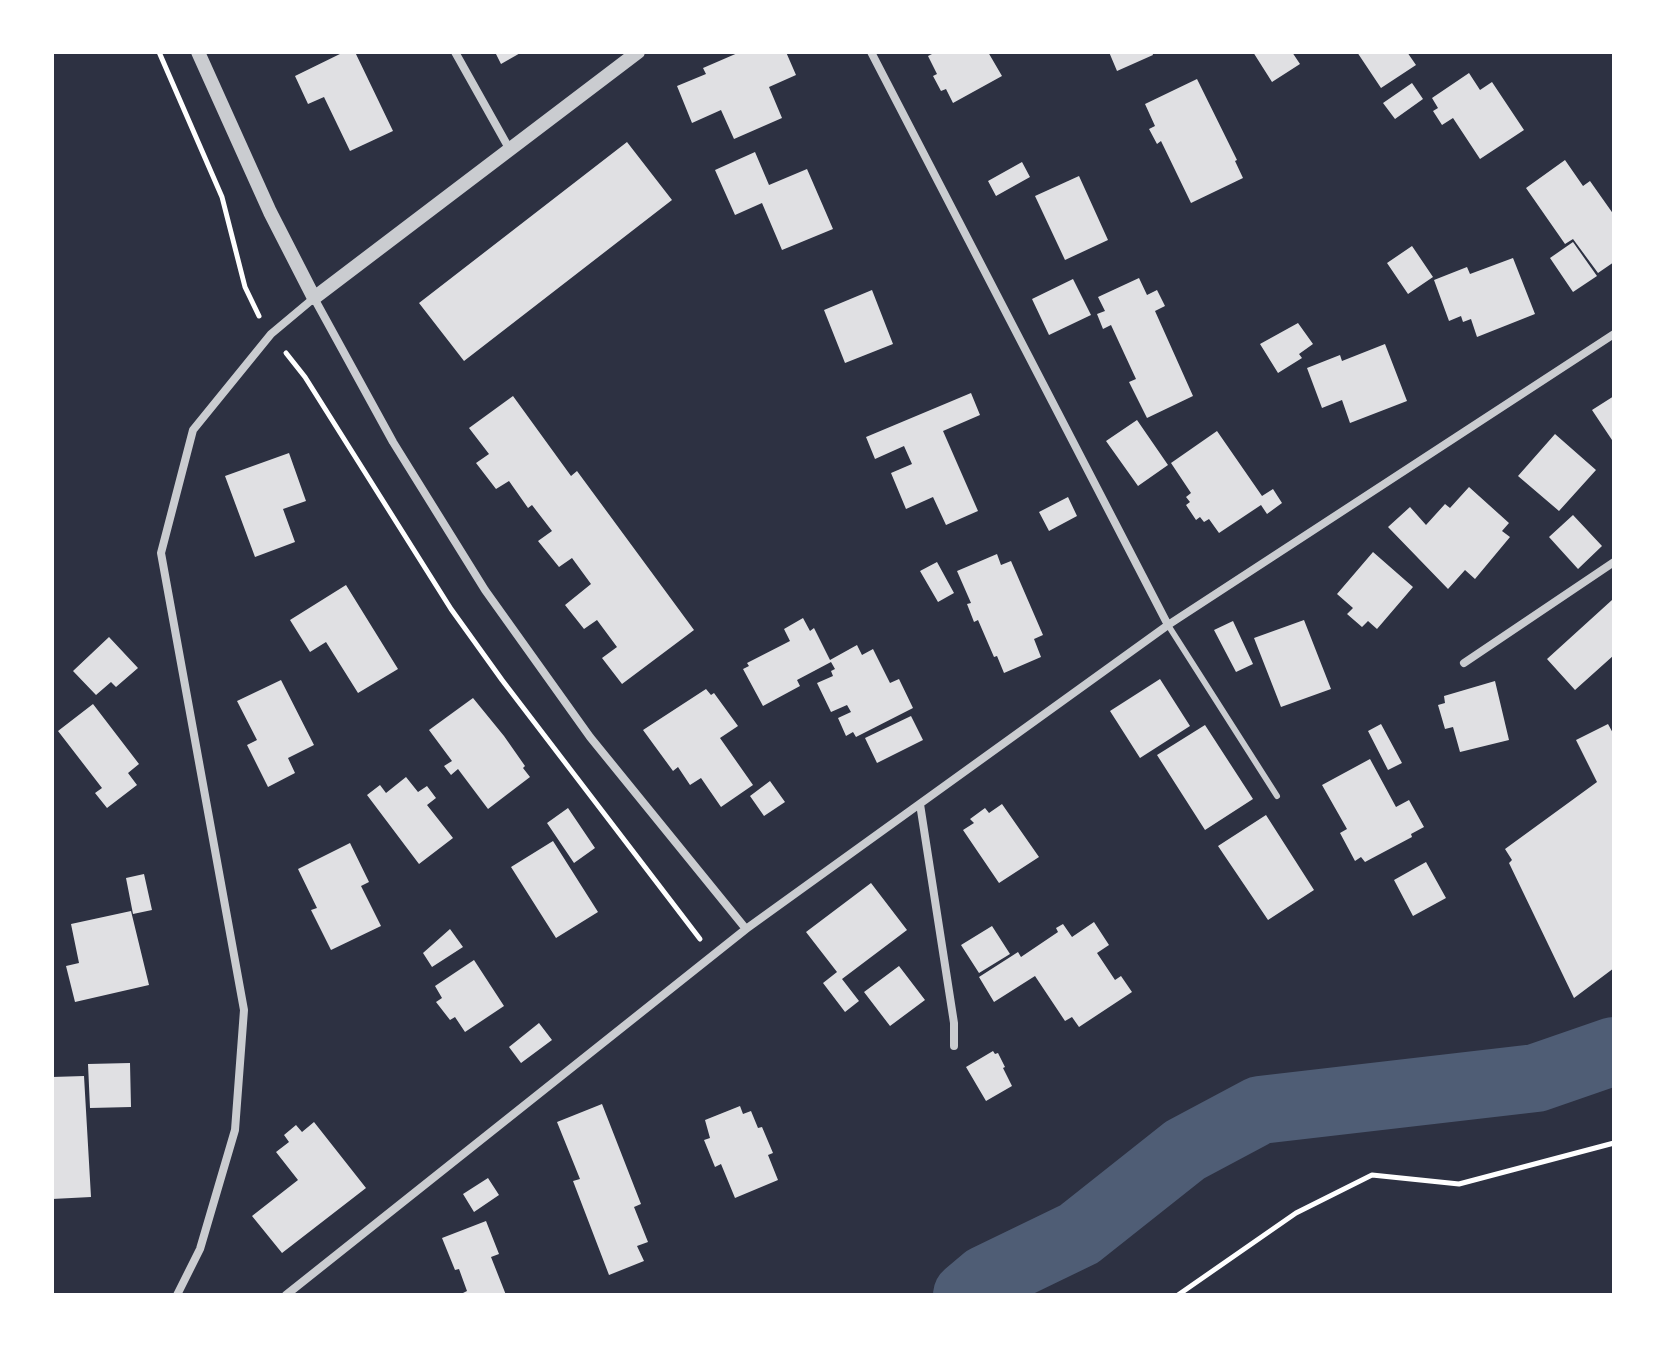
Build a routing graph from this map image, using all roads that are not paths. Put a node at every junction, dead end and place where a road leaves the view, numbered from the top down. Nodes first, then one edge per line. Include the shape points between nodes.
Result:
1 (198, 52) edge
2 (455, 52) edge
3 (638, 52) edge
4 (871, 52) edge
5 (510, 151) junction
6 (314, 298) junction
7 (1614, 334) edge
8 (1614, 562) edge
9 (1168, 625) junction
10 (1464, 663) dead end
11 (1277, 796) dead end
12 (920, 804) junction
13 (746, 929) junction
14 (954, 1046) dead end
15 (177, 1295) edge
16 (286, 1295) edge

1 - 6 street
2 - 5 street
3 - 5 street
4 - 9 street
5 - 6 street
6 - 13 street via 393,442 485,590 590,737
6 - 15 street via 271,334 193,430 161,553 244,1010 235,1130 200,1249
7 - 9 street
8 - 10 street
9 - 11 lane
9 - 12 street
12 - 13 street
12 - 14 street
13 - 16 street

